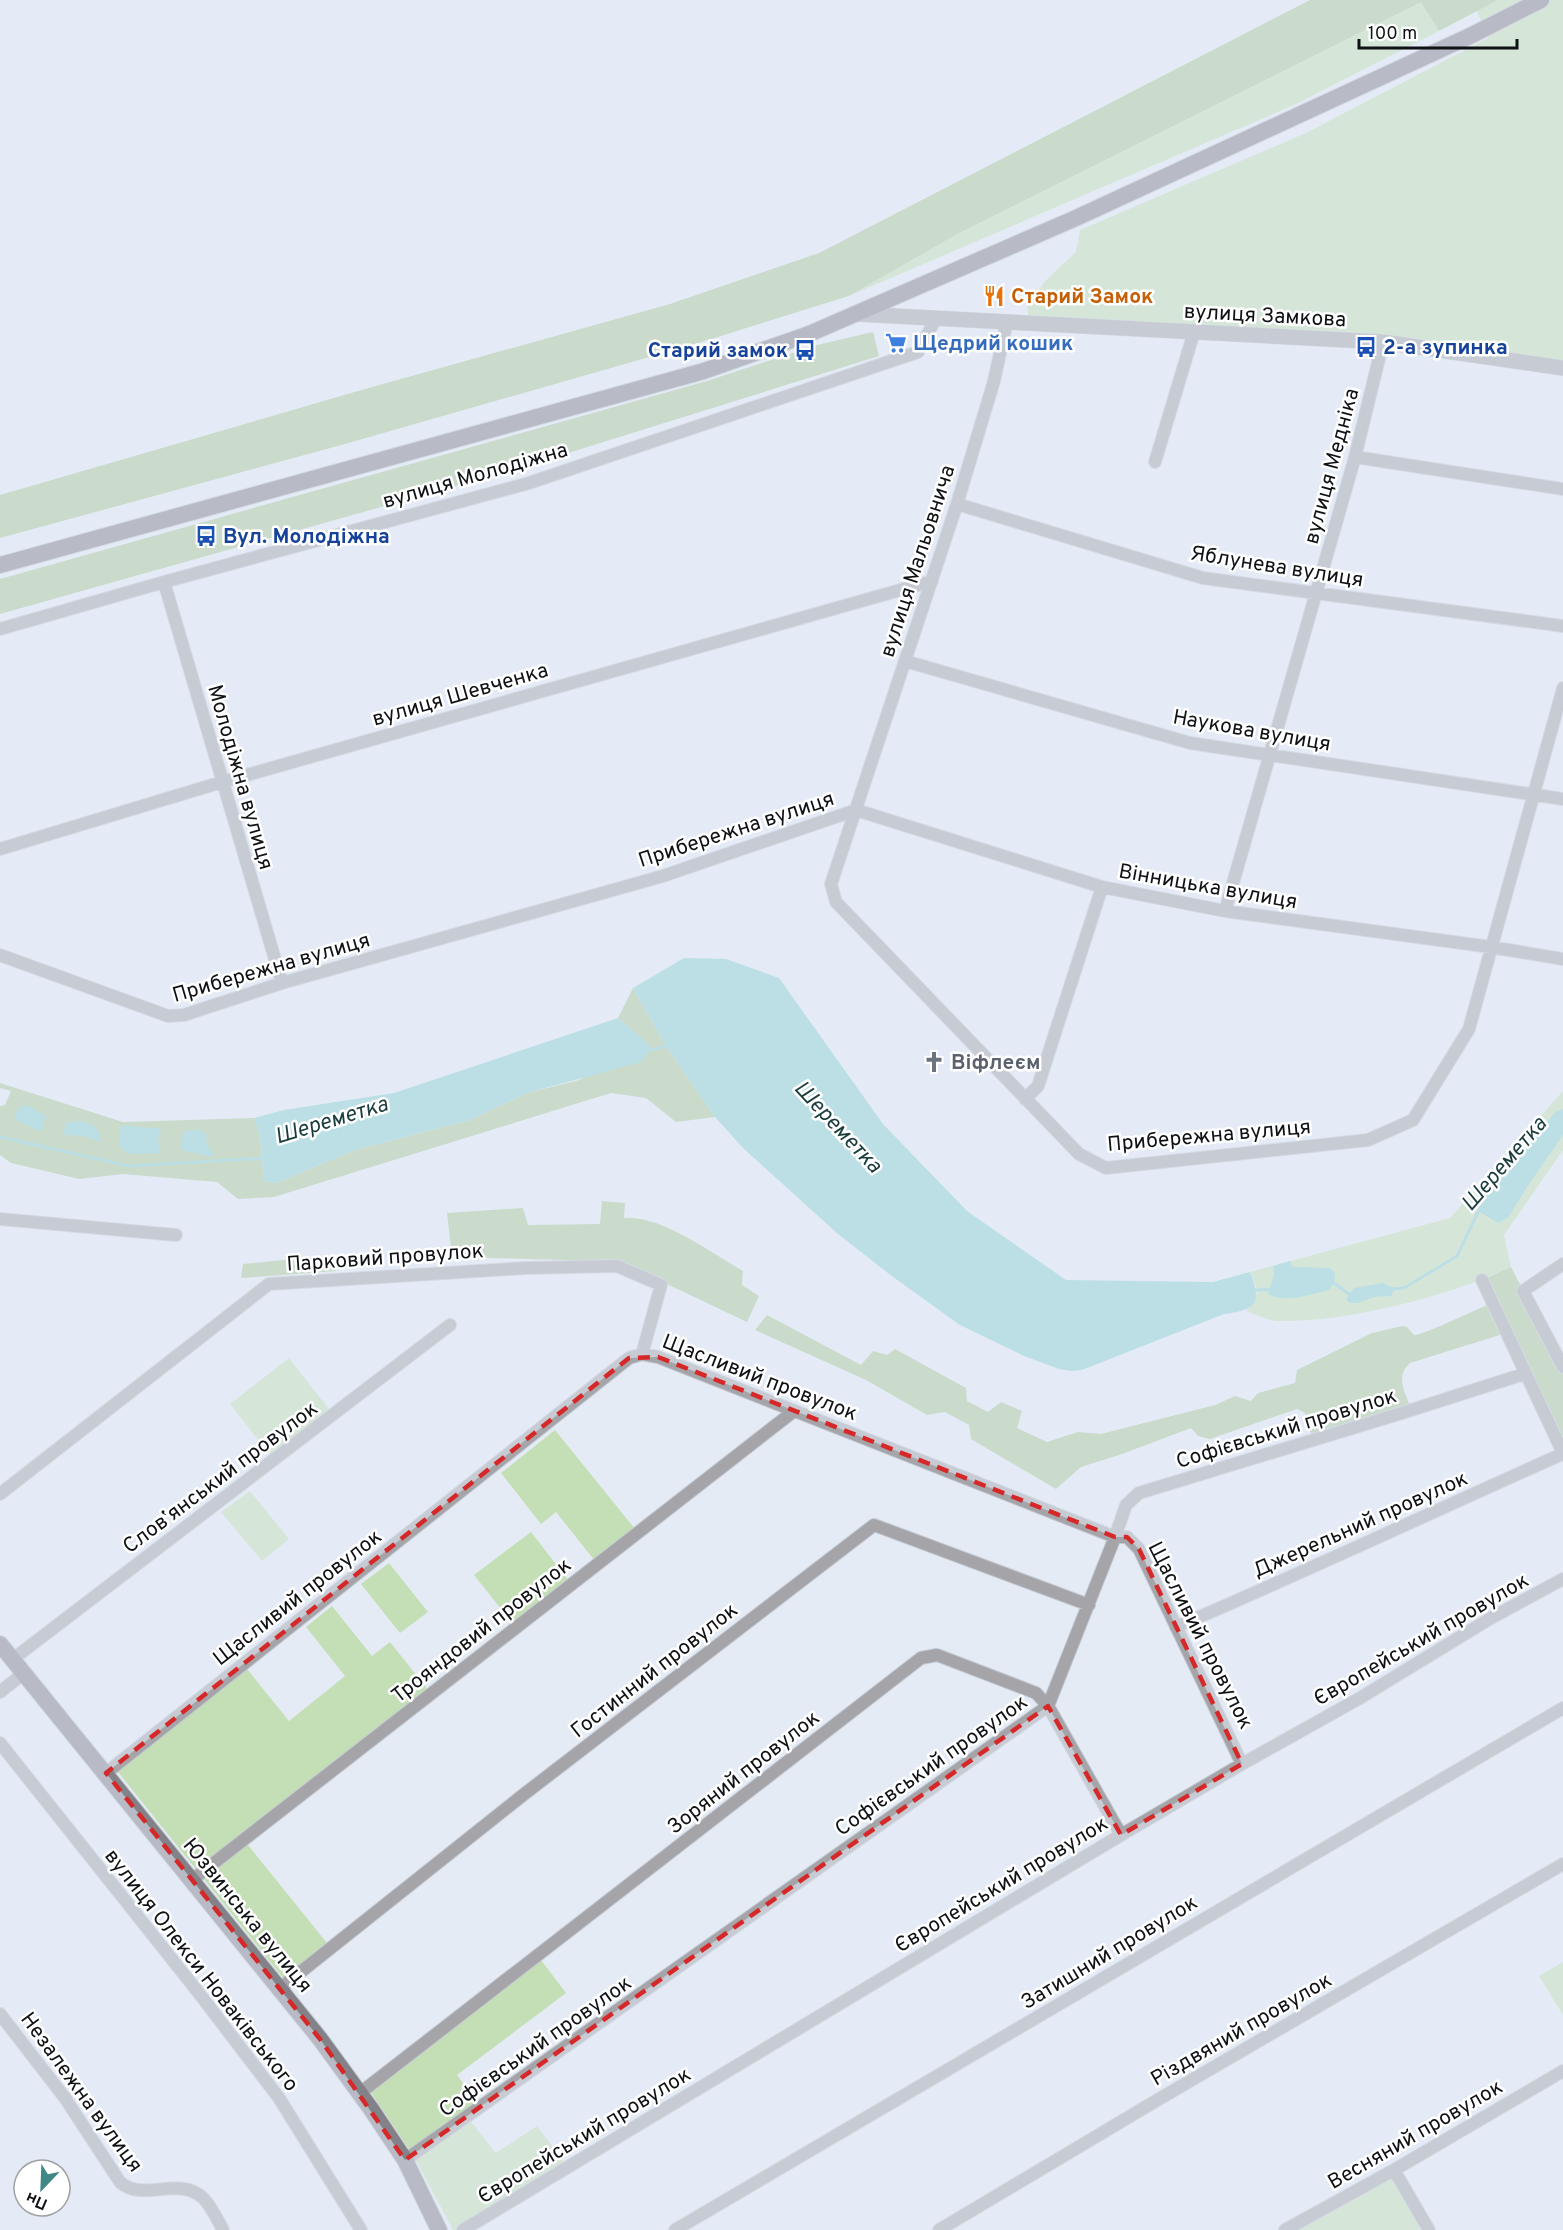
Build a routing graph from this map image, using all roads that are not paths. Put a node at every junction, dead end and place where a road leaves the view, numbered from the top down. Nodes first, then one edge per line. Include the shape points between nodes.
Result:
1 (1541, 0) edge
2 (856, 314) junction
3 (931, 317) junction
4 (1006, 321) junction
5 (1194, 332) junction
6 (1383, 342) junction
7 (1563, 368) edge
8 (1355, 457) junction
9 (1155, 462) dead end
10 (1563, 489) edge
11 (957, 504) junction
12 (0, 565) edge
13 (932, 581) junction
14 (164, 582) junction
15 (1316, 592) junction
16 (1563, 626) edge
17 (0, 629) edge
18 (905, 661) junction
19 (1563, 688) edge
20 (1270, 754) junction
21 (222, 782) junction
22 (1533, 795) junction
23 (1563, 800) edge
24 (856, 810) junction
25 (0, 849) edge
26 (1102, 887) junction
27 (1225, 911) junction
28 (1491, 947) junction
29 (0, 955) edge
30 (1563, 959) edge
31 (282, 983) junction
32 (1025, 1099) junction
33 (0, 1220) edge
34 (176, 1235) dead end
35 (1563, 1264) edge
36 (1482, 1280) dead end
37 (450, 1325) dead end
38 (642, 1354) junction
39 (1563, 1367) edge
40 (1524, 1374) junction
41 (794, 1411) junction
42 (1562, 1454) edge
43 (0, 1494) edge
44 (1115, 1537) junction
45 (1563, 1579) edge
46 (1089, 1605) junction
47 (1176, 1627) junction
48 (0, 1644) edge
49 (13, 1659) junction
50 (24, 1673) junction
51 (0, 1692) edge
52 (1048, 1706) junction
53 (1563, 1708) edge
54 (0, 1743) edge
55 (1242, 1764) junction
56 (106, 1773) junction
57 (1121, 1835) junction
58 (1563, 1864) edge
59 (192, 1880) junction
60 (278, 1990) junction
61 (0, 2014) edge
62 (1563, 2071) edge
63 (360, 2093) junction
64 (405, 2160) junction
65 (1394, 2170) junction
66 (223, 2230) edge
67 (362, 2230) edge
68 (439, 2230) edge
69 (463, 2230) edge
70 (675, 2230) edge
71 (939, 2230) edge
72 (1286, 2230) edge
73 (1429, 2230) edge

1 - 2 main road via 1076,218
2 - 3 street, вулиця Замкова
2 - 12 main road via 704,371
3 - 4 street, вулиця Замкова
3 - 14 street, вулиця Молодіжна via 918,352 881,365 529,483
4 - 5 street, вулиця Замкова
4 - 11 street, вулиця Мальовнича via 994,381
5 - 6 street, вулиця Замкова
5 - 9 street
6 - 7 street, вулиця Замкова
6 - 8 street, вулиця Медніка
8 - 10 street
8 - 15 street, вулиця Медніка
11 - 13 street, вулиця Мальовнича
11 - 15 street, Яблунева вулиця via 1203,578
13 - 18 street, вулиця Мальовнича
13 - 21 street, вулиця Шевченка
14 - 17 street, вулиця Молодіжна
14 - 21 street, Молодіжна вулиця
15 - 16 street, Яблунева вулиця
15 - 20 street, вулиця Медніка
18 - 20 street, Наукова вулиця via 1190,743
18 - 24 street, вулиця Мальовнича
19 - 22 street, Прибережна вулиця
20 - 22 street, Наукова вулиця
20 - 27 street, вулиця Медніка
21 - 25 street, вулиця Шевченка
21 - 31 street, Молодіжна вулиця
22 - 23 street, Наукова вулиця
22 - 28 street, Прибережна вулиця
24 - 26 street, Вінницька вулиця
24 - 31 street, Прибережна вулиця via 663,876
24 - 32 street, Прибережна вулиця via 831,884 836,902
26 - 27 street, Вінницька вулиця
26 - 32 street via 1038,1086
27 - 28 street, Вінницька вулиця
28 - 30 street, Вінницька вулиця
28 - 32 street, Прибережна вулиця via 1469,1029 1413,1120 1368,1140 1106,1168 1079,1154
29 - 31 street, Прибережна вулиця via 168,1016 184,1015
33 - 34 street
35 - 39 street via 1523,1291
36 - 40 street
37 - 49 street, Словʼянський провулок
38 - 41 street, Щасливий провулок
38 - 43 street, Парковий провулок via 662,1285 617,1266 269,1284
38 - 56 street, Щасливий провулок via 620,1365
40 - 42 street
40 - 44 street, Софієвський провулок via 1140,1493 1126,1505
41 - 44 street, Щасливий провулок
41 - 59 street, Трояндовий провулок
42 - 47 street, Джерельний провулок
44 - 46 street, Софієвський провулок
44 - 47 street, Щасливий провулок via 1127,1537 1139,1549
45 - 55 street, Європейський провулок
46 - 52 street, Софієвський провулок
46 - 60 street, Гостинний провулок via 874,1525 523,1795
47 - 55 street, Щасливий провулок
48 - 49 main road, Юзвинська вулиця
49 - 50 main road, Юзвинська вулиця
50 - 51 street
50 - 56 main road, Юзвинська вулиця
52 - 57 street, Зоряний провулок
52 - 63 street, Зоряний провулок via 1036,1693 937,1655 921,1658
52 - 64 street, Софієвський провулок
53 - 70 street, Затишний провулок
54 - 67 street, вулиця Олекси Новаківського via 279,2098
55 - 57 street, Європейський провулок
56 - 59 main road, Юзвинська вулиця
57 - 69 street, Європейський провулок
58 - 71 street, Різдвяний провулок
59 - 60 main road, Юзвинська вулиця
60 - 63 main road, Юзвинська вулиця
61 - 66 street, Незалежна вулиця via 65,2098 120,2182 136,2190 172,2187 192,2191 206,2201
62 - 65 street, Весняний провулок
63 - 64 main road, Юзвинська вулиця
64 - 68 main road, Юзвинська вулиця
65 - 72 street, Весняний провулок
65 - 73 street

